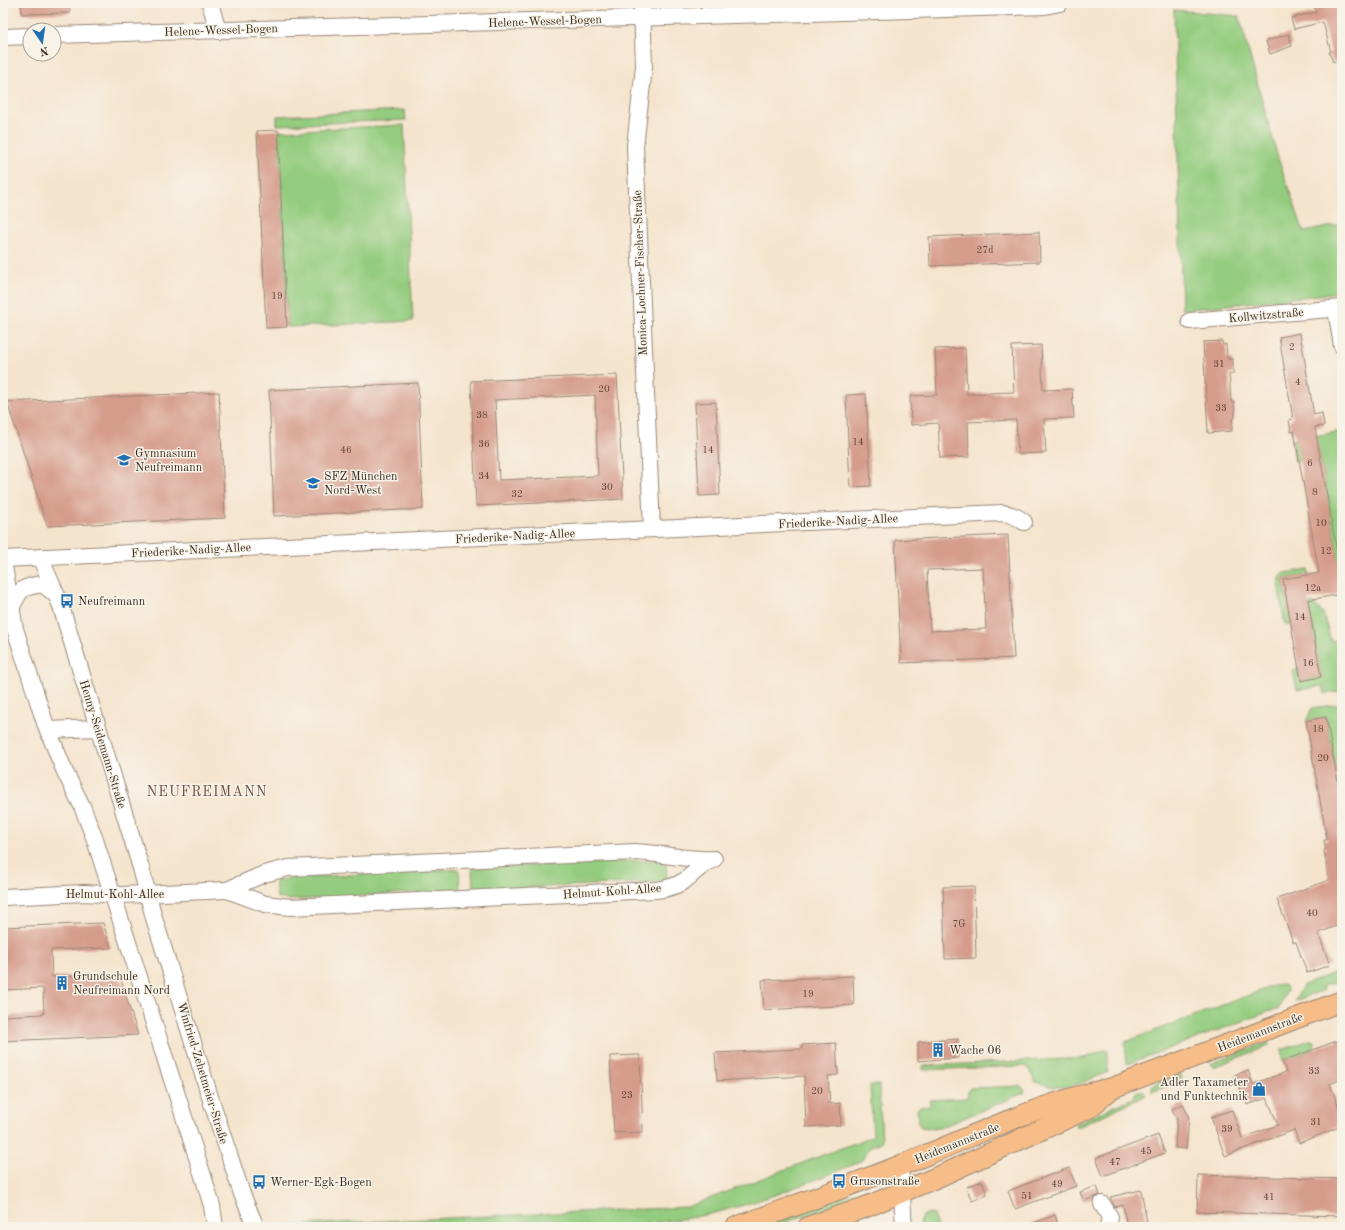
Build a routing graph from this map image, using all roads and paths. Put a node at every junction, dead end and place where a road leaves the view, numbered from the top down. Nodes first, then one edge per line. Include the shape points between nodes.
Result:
1 (210, 3) edge
2 (1060, 3) edge
3 (642, 10) edge
4 (218, 30) junction
5 (62, 35) edge
6 (22, 36) edge
7 (3, 37) edge
8 (1339, 308) edge
9 (1190, 321) dead end
10 (1342, 346) edge
11 (1024, 522) dead end
12 (652, 529) junction
13 (40, 557) junction
14 (3, 560) edge
15 (55, 594) junction
16 (11, 609) junction
17 (98, 728) junction
18 (48, 730) junction
19 (227, 890) junction
20 (113, 894) junction
21 (148, 894) junction
22 (3, 897) edge
23 (1342, 1001) edge
24 (1112, 1088) junction
25 (900, 1166) junction
26 (901, 1193) junction
27 (1102, 1204) dead end
28 (215, 1227) edge
29 (256, 1227) edge
30 (736, 1227) edge
31 (808, 1227) edge
32 (904, 1227) edge
33 (1108, 1227) edge

1 - 4 street
2 - 3 street, Helene-Wessel-Bogen via 1037,6
3 - 4 street, Helene-Wessel-Bogen
3 - 12 street, Monica-Lochner-Fischer-Straße via 644,66 635,146
4 - 5 street, Helene-Wessel-Bogen
6 - 7 street
8 - 9 street, Kollwitzstraße
8 - 10 street
11 - 12 street, Friederike-Nadig-Allee via 1018,517 1002,513
12 - 13 street, Friederike-Nadig-Allee
13 - 14 street, Friederike-Nadig-Allee
13 - 15 street, Henny-Seidemann-Straße
14 - 16 street
15 - 16 street via 43,584 26,588 18,594
15 - 17 street, Henny-Seidemann-Straße via 60,603
16 - 18 street via 15,629
17 - 18 street
17 - 21 street, Henny-Seidemann-Straße
18 - 20 street via 89,821
19 - 19 street, Helmut-Kohl-Allee via 265,904 290,907 656,890 678,884 714,859 687,859 635,852 288,868 264,874
19 - 21 street, Helmut-Kohl-Allee
20 - 21 street, Helmut-Kohl-Allee
20 - 22 street, Helmut-Kohl-Allee
20 - 28 street via 204,1176
21 - 29 street, Winfried-Zehetmeier-Straße via 211,1100 242,1194
23 - 24 main road, Heidemannstraße
24 - 25 main road, Heidemannstraße via 1036,1110
24 - 26 main road, Heidemannstraße via 1089,1108
25 - 26 street
25 - 30 main road, Heidemannstraße
26 - 31 main road, Heidemannstraße
26 - 32 street
27 - 33 street via 1110,1217

